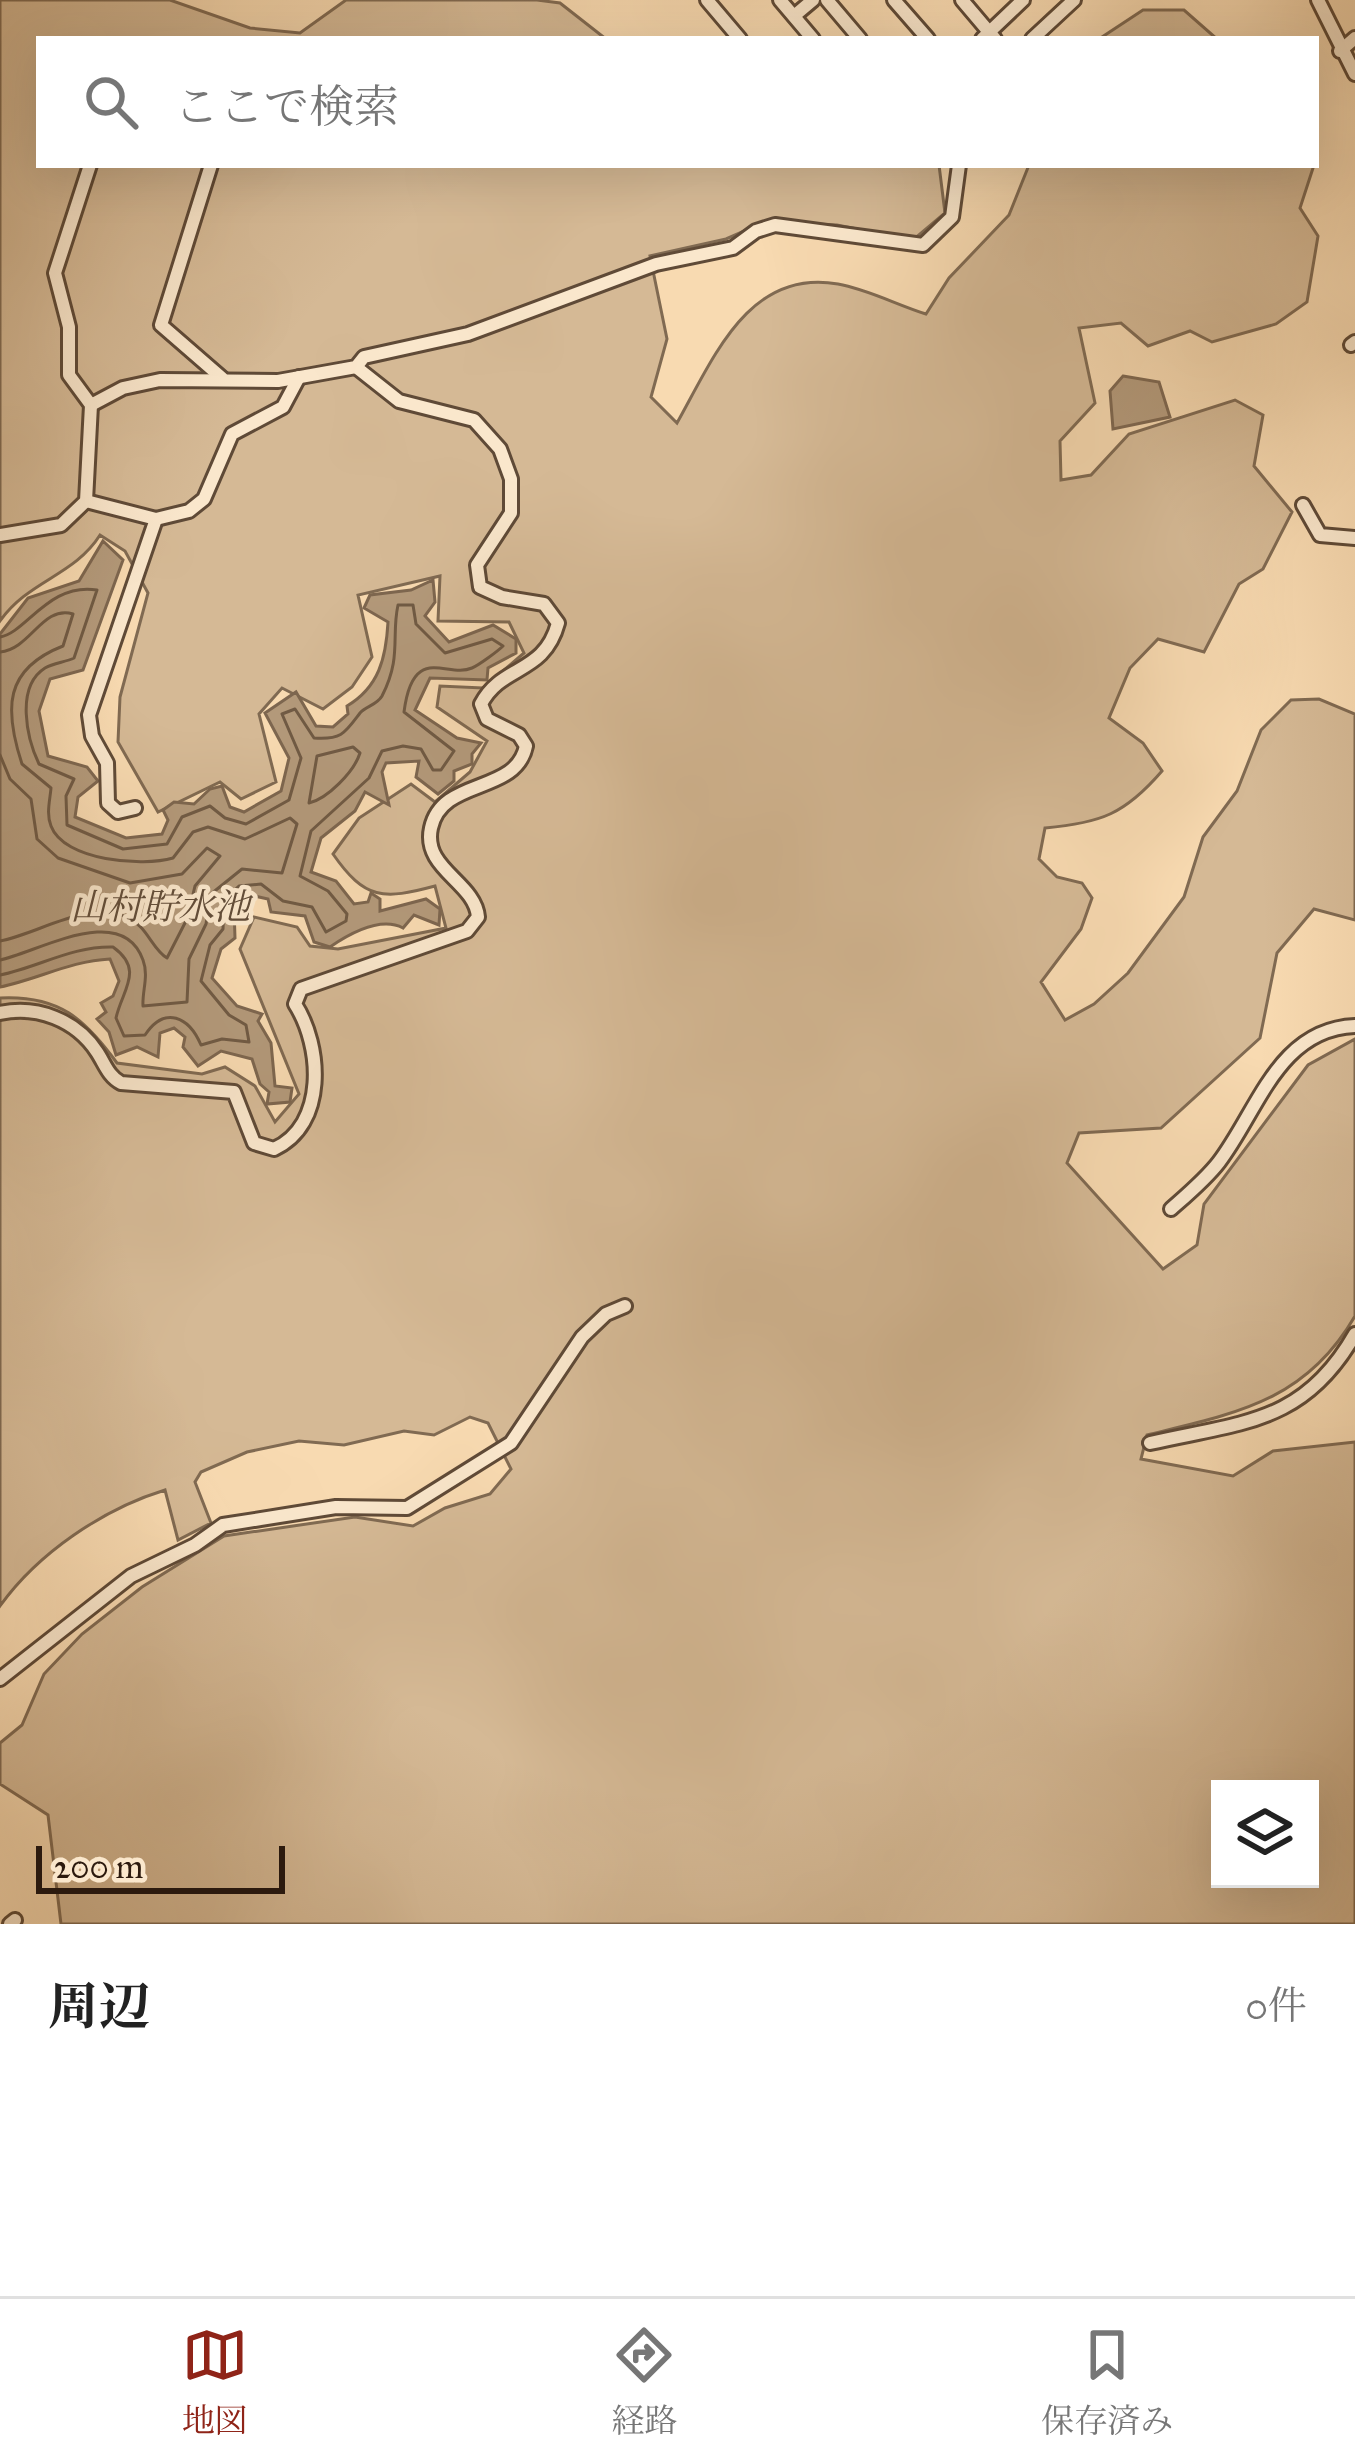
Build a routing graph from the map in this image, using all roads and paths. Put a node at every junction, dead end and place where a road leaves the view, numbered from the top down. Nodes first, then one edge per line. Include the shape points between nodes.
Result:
1 (707, 0) edge
2 (780, 0) edge
3 (813, 0) edge
4 (826, 0) edge
5 (894, 0) edge
6 (962, 0) edge
7 (1023, 0) edge
8 (1074, 0) edge
9 (1318, 0) edge
10 (794, 16) junction
11 (737, 36) edge
12 (811, 36) edge
13 (857, 36) edge
14 (925, 36) edge
15 (988, 36) edge
16 (990, 36) edge
17 (1035, 36) edge
18 (1355, 38) edge
19 (1340, 51) junction
20 (1355, 74) edge
21 (89, 168) edge
22 (210, 168) edge
23 (958, 168) edge
24 (356, 367) junction
25 (299, 376) junction
26 (221, 378) junction
27 (91, 405) junction
28 (86, 501) junction
29 (1303, 505) dead end
30 (156, 519) junction
31 (0, 535) edge
32 (1355, 538) edge
33 (135, 808) dead end
34 (0, 1013) edge
35 (1355, 1026) edge
36 (1171, 1209) dead end
37 (625, 1306) dead end
38 (1355, 1334) edge
39 (1150, 1443) dead end
40 (0, 1678) edge

1 - 11 street
2 - 10 street
3 - 10 street
4 - 13 street
5 - 14 street
6 - 15 street
7 - 16 street
8 - 17 street
9 - 19 street
10 - 12 street
18 - 19 street
19 - 20 street
21 - 27 street via 55,273 69,327 69,375
22 - 26 street via 161,325
23 - 24 street via 952,217 923,245 775,225 733,248 656,264 468,334 364,357
24 - 25 street
24 - 34 street via 399,401 448,410 490,434 511,479 511,513 477,565 477,578 489,593 544,604 558,623 544,655 500,680 481,704 487,719 519,735 523,760 512,774 455,796 431,828 436,859 477,903 478,917 466,932 302,989 295,1004 310,1034 313,1100 297,1133 274,1149 254,1143 233,1092 121,1083 71,1026 35,1011
25 - 26 street
25 - 30 street via 284,407 232,434 204,499
26 - 27 street via 160,380
27 - 28 street
28 - 30 street
28 - 31 street via 61,525
29 - 32 street via 1320,535
30 - 33 street via 90,706 92,736 107,763 108,803 118,812
35 - 36 street via 1333,1028 1288,1055 1217,1165
37 - 40 street via 582,1337 511,1443 407,1508 336,1507 223,1525 131,1576
38 - 39 street via 1330,1372 1289,1408

